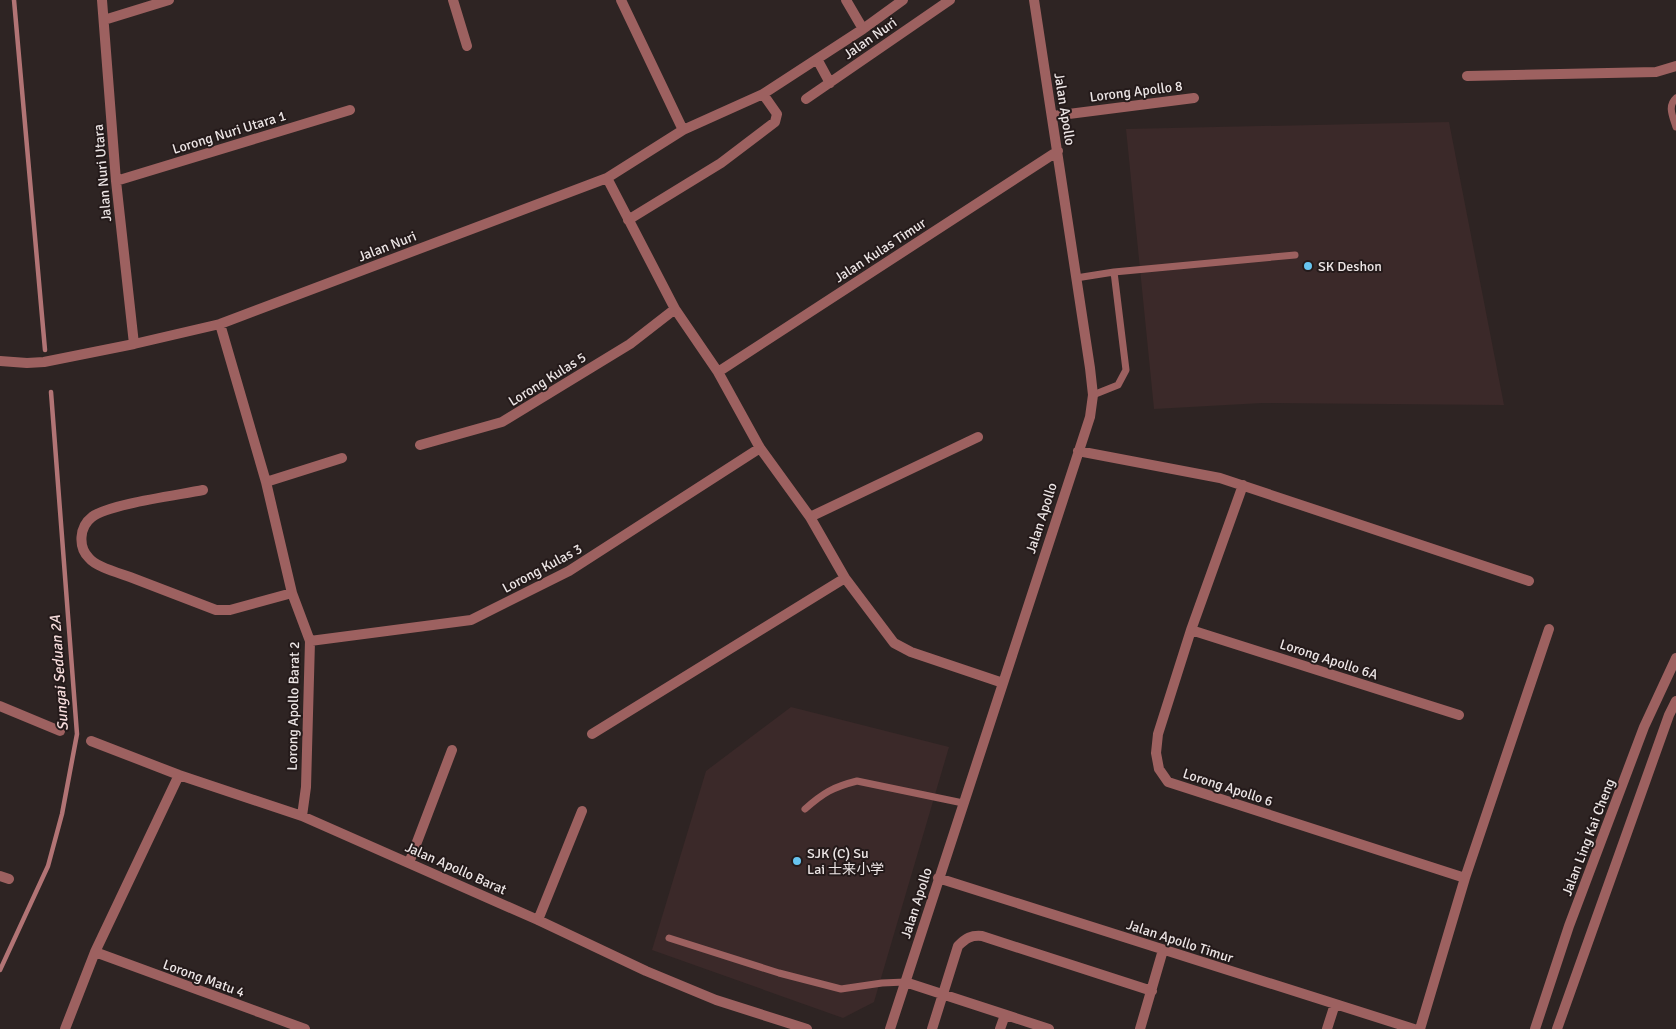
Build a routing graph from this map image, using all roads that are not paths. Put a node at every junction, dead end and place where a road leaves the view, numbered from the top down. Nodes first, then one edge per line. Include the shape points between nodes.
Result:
1 (102, 0) edge
2 (169, 0) edge
3 (453, 0) edge
4 (621, 0) edge
5 (846, 0) edge
6 (903, 0) edge
7 (928, 0) edge
8 (950, 0) edge
9 (1034, 0) edge
10 (934, 10) junction
11 (104, 20) junction
12 (863, 29) junction
13 (467, 46) dead end
14 (817, 59) junction
15 (1676, 66) edge
16 (1467, 76) dead end
17 (830, 83) junction
18 (763, 94) junction
19 (1194, 98) dead end
20 (1676, 98) edge
21 (806, 99) dead end
22 (350, 110) dead end
23 (1052, 116) junction
24 (1676, 127) edge
25 (683, 130) junction
26 (1058, 151) junction
27 (607, 178) junction
28 (116, 181) junction
29 (628, 220) junction
30 (1295, 255) dead end
31 (1114, 272) junction
32 (1076, 278) junction
33 (674, 309) junction
34 (220, 324) junction
35 (134, 344) junction
36 (0, 361) edge
37 (718, 372) junction
38 (1093, 395) junction
39 (978, 437) dead end
40 (420, 445) dead end
41 (760, 448) junction
42 (1078, 450) junction
43 (342, 458) dead end
44 (266, 482) junction
45 (1243, 485) junction
46 (203, 490) dead end
47 (810, 517) junction
48 (845, 578) junction
49 (1529, 581) dead end
50 (292, 592) junction
51 (1549, 629) dead end
52 (1191, 630) junction
53 (310, 641) junction
54 (1676, 658) edge
55 (1003, 683) junction
56 (1676, 701) edge
57 (0, 706) edge
58 (1459, 715) dead end
59 (60, 731) dead end
60 (592, 734) dead end
61 (90, 741) dead end
62 (452, 750) dead end
63 (179, 776) junction
64 (963, 803) junction
65 (805, 809) dead end
66 (582, 811) dead end
67 (302, 816) junction
68 (409, 862) junction
69 (938, 878) junction
70 (1465, 878) junction
71 (538, 920) junction
72 (669, 938) dead end
73 (1163, 950) junction
74 (95, 952) junction
75 (905, 982) junction
76 (1152, 992) junction
77 (942, 994) junction
78 (1336, 1004) junction
79 (1005, 1015) junction
80 (1036, 1027) edge
81 (65, 1029) edge
82 (304, 1029) edge
83 (807, 1029) edge
84 (890, 1029) edge
85 (932, 1029) edge
86 (1000, 1029) edge
87 (1049, 1029) edge
88 (1140, 1029) edge
89 (1327, 1029) edge
90 (1414, 1029) edge
91 (1420, 1029) edge
92 (1535, 1029) edge
93 (1557, 1029) edge

1 - 11 street, Jalan Nuri Utara
2 - 11 street
3 - 13 street
4 - 25 street
5 - 12 street
6 - 12 street, Jalan Nuri
7 - 10 street
8 - 10 street, Jalan Nuri
9 - 23 street, Jalan Apollo
10 - 17 street, Jalan Nuri
11 - 28 street, Jalan Nuri Utara
12 - 14 street, Jalan Nuri
14 - 17 street
14 - 18 street, Jalan Nuri
15 - 16 street via 1656,72
17 - 21 street, Jalan Nuri
18 - 25 street, Jalan Nuri
18 - 29 street via 777,114 776,122 721,163
19 - 23 street, Lorong Apollo 8
20 - 24 lane via 1670,107
22 - 28 street, Lorong Nuri Utara 1
23 - 26 street, Jalan Apollo
25 - 27 street, Jalan Nuri
26 - 32 street, Jalan Apollo
26 - 37 street, Jalan Kulas Timur
27 - 29 street
27 - 34 street, Jalan Nuri
28 - 35 street, Jalan Nuri Utara
29 - 33 street
30 - 31 lane
31 - 32 lane
31 - 38 lane via 1126,370 1118,385
32 - 38 street, Jalan Apollo
33 - 37 street
33 - 40 street, Lorong Kulas 5 via 630,344 502,422
34 - 35 street, Jalan Nuri
34 - 44 street, Lorong Apollo Barat 2
35 - 36 street, Jalan Nuri via 44,362
37 - 41 street
38 - 42 street, Jalan Apollo via 1090,417
39 - 47 street
41 - 47 street
41 - 53 street, Lorong Kulas 3 via 569,572 471,620
42 - 45 street
42 - 55 street, Jalan Apollo
43 - 44 street
44 - 50 street, Lorong Apollo Barat 2
45 - 49 street
45 - 52 street, Lorong Apollo 6
46 - 50 street via 108,509 92,517 84,525 82,534 83,547 89,559 109,570 216,610 230,610
47 - 48 street
48 - 55 street via 894,644
48 - 60 street
50 - 53 street, Lorong Apollo Barat 2
51 - 70 street
52 - 58 street, Lorong Apollo 6A
52 - 70 street, Lorong Apollo 6 via 1158,734 1156,753 1159,769 1168,782
53 - 67 street, Lorong Apollo Barat 2 via 306,787
54 - 92 street, Jalan Ling Kai Cheng via 1644,727 1569,926
55 - 64 street, Jalan Apollo
56 - 93 street
57 - 59 street
61 - 63 street, Jalan Apollo Barat
62 - 68 street
63 - 67 street, Jalan Apollo Barat
63 - 74 street
64 - 65 lane via 857,782 820,795
64 - 69 street, Jalan Apollo
66 - 71 street
67 - 68 street, Jalan Apollo Barat
68 - 71 street, Jalan Apollo Barat
69 - 73 street, Jalan Apollo Timur
69 - 75 street, Jalan Apollo
70 - 91 street
71 - 83 street, Jalan Apollo Barat via 716,1000
72 - 75 lane via 841,990
73 - 76 street
73 - 78 street, Jalan Apollo Timur
74 - 81 street
74 - 82 street, Lorong Matu 4
75 - 77 street
75 - 84 street, Jalan Apollo
76 - 77 street via 982,936 973,936 958,946
76 - 88 street
77 - 79 street
77 - 85 street
78 - 89 street
78 - 90 street, Jalan Apollo Timur
79 - 80 street
79 - 86 street
80 - 87 street

